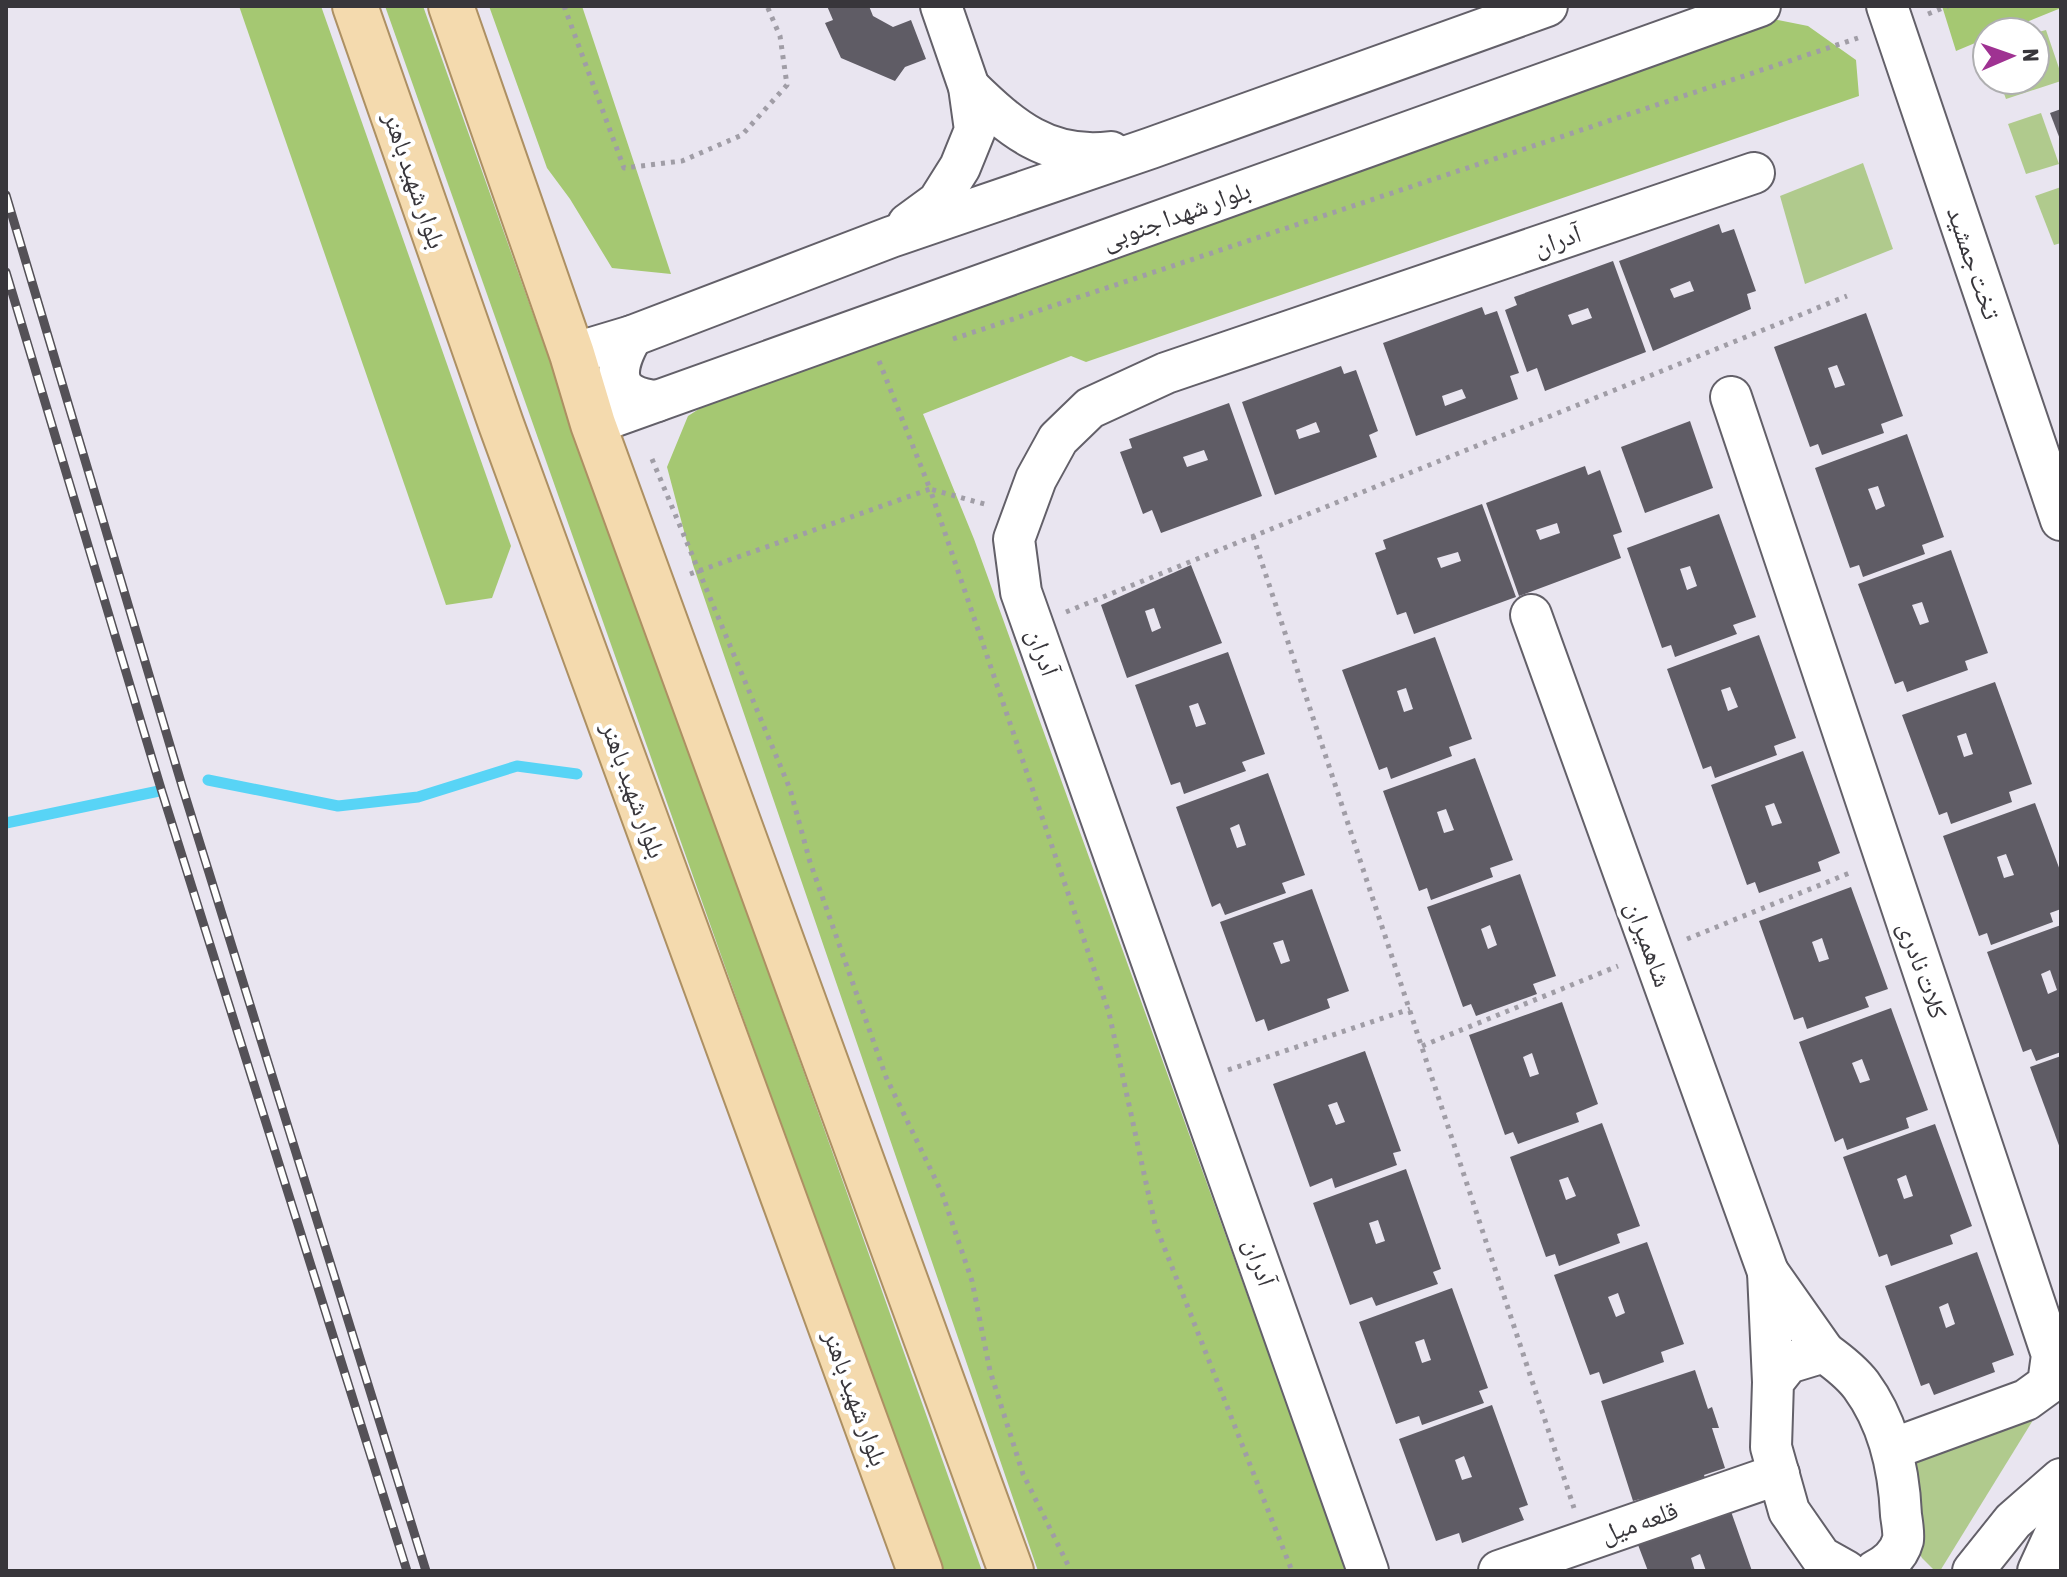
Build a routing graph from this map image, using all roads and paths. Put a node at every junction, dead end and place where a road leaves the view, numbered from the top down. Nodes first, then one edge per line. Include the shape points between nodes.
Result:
1 (355, 6) edge
2 (451, 6) edge
3 (564, 6) edge
4 (767, 6) edge
5 (941, 6) edge
6 (1547, 6) edge
7 (1760, 6) edge
8 (1948, 6) edge
9 (1891, 16) edge
10 (969, 87) junction
11 (1151, 148) junction
12 (1754, 173) dead end
13 (891, 237) junction
14 (1847, 296) dead end
15 (865, 326) junction
16 (632, 336) junction
17 (940, 343) dead end
18 (572, 354) junction
19 (895, 358) dead end
20 (880, 363) junction
21 (1731, 397) dead end
22 (627, 411) junction
23 (930, 489) junction
24 (1023, 515) junction
25 (2061, 520) edge
26 (1253, 536) junction
27 (698, 570) junction
28 (654, 593) junction
29 (1531, 615) dead end
30 (1033, 626) junction
31 (1410, 1009) junction
32 (1196, 1081) junction
33 (1768, 1272) junction
34 (1825, 1353) junction
35 (1773, 1382) junction
36 (1892, 1449) junction
37 (1779, 1474) junction
38 (2061, 1479) edge
39 (2061, 1521) edge
40 (1590, 1556) edge
41 (1831, 1566) edge
42 (1885, 1569) edge
43 (920, 1571) edge
44 (1011, 1571) edge
45 (1071, 1571) edge
46 (1292, 1571) edge
47 (1368, 1571) edge
48 (1499, 1571) edge
49 (1973, 1571) edge
50 (2038, 1571) edge

1 - 43 main road, بلوار شهید باهنر via 501,424
2 - 18 main road
3 - 4 path via 624,168 682,161 742,135 787,85 780,36
5 - 10 street
6 - 11 street
7 - 15 street, بلوار شهدا جنوبی
8 - 9 path
9 - 17 path
9 - 25 street, تخت جمشید
10 - 11 street via 1007,124 1056,149 1086,155
10 - 13 street via 975,130 960,167 938,202
11 - 13 street
12 - 24 street, آدران via 1166,373 1090,408 1058,439
13 - 16 street
14 - 26 path
15 - 20 path
15 - 22 street, بلوار شهدا جنوبی
16 - 18 street
16 - 22 street via 619,363 619,378 633,397
18 - 22 main road
19 - 20 path
20 - 23 path
21 - 36 street, کلات نادری via 2052,1355 2048,1384 2026,1400
22 - 27 path
22 - 28 main road
23 - 24 path
23 - 27 path
23 - 46 path via 1109,1013 1155,1224
24 - 30 street, آدران via 1014,539 1021,592
26 - 30 path
26 - 31 path
27 - 28 path
27 - 45 path via 790,789 815,877 886,1077 942,1193 972,1281 990,1371 1023,1474
28 - 44 main road
29 - 33 street, شاهمیران
30 - 32 street, آدران
31 - 32 path
31 - 40 path
32 - 47 street, آدران
33 - 34 street
33 - 35 street
34 - 35 street via 1788,1363
34 - 36 street via 1860,1384
35 - 37 street via 1771,1447
36 - 42 street via 1903,1540
37 - 40 street, قلعه میل
37 - 41 street via 1789,1511
38 - 49 street via 2013,1521
39 - 50 street
40 - 48 street, قلعه میل

